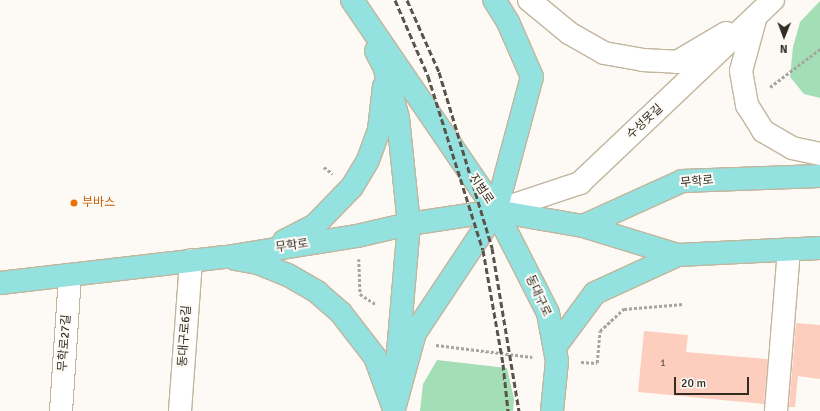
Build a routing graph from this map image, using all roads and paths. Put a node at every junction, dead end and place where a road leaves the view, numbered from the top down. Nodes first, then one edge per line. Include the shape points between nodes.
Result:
1 (350, 0) edge
2 (494, 0) edge
3 (529, 0) edge
4 (773, 0) edge
5 (756, 15) junction
6 (820, 49) edge
7 (384, 66) junction
8 (770, 87) dead end
9 (820, 154) edge
10 (820, 176) edge
11 (496, 211) junction
12 (409, 224) junction
13 (583, 226) junction
14 (820, 248) edge
15 (269, 249) junction
16 (789, 250) junction
17 (678, 255) junction
18 (226, 257) junction
19 (191, 260) junction
20 (70, 275) junction
21 (0, 283) edge
22 (684, 304) dead end
23 (554, 347) junction
24 (597, 363) dead end
25 (394, 410) edge
26 (61, 411) edge
27 (180, 411) edge
28 (552, 411) edge
29 (776, 411) edge

1 - 7 main road, 지범로
1 - 11 main road, 지범로
2 - 11 main road, 지범로 via 508,22 532,76
3 - 5 street via 569,33 604,53 642,60 677,62
4 - 5 street, 수성못길
5 - 9 street via 741,71 747,105 763,131 792,148
5 - 11 street, 수성못길 via 580,183
6 - 8 path
7 - 12 main road, 지범로 via 398,118
7 - 15 main road via 384,98 379,130 368,160 352,187 315,225
10 - 13 main road, 무학로 via 682,181
11 - 12 main road, 무학로
11 - 13 main road, 무학로
11 - 23 main road, 동대구로 via 548,313
11 - 25 main road via 415,333
12 - 15 main road, 무학로 via 357,236
12 - 25 main road, 지범로
13 - 17 main road, 무학로
14 - 16 main road, 무학로
15 - 18 main road, 무학로
16 - 17 main road, 무학로
16 - 29 street
17 - 23 main road via 595,293
18 - 19 main road, 무학로
18 - 25 main road via 258,263 288,275 317,292 341,313 360,334 374,357
19 - 20 main road, 무학로
19 - 27 street, 동대구로6길
20 - 21 main road, 무학로
20 - 26 street, 무학로27길
22 - 24 path via 624,308 600,331
23 - 28 main road, 동대구로 via 557,361

